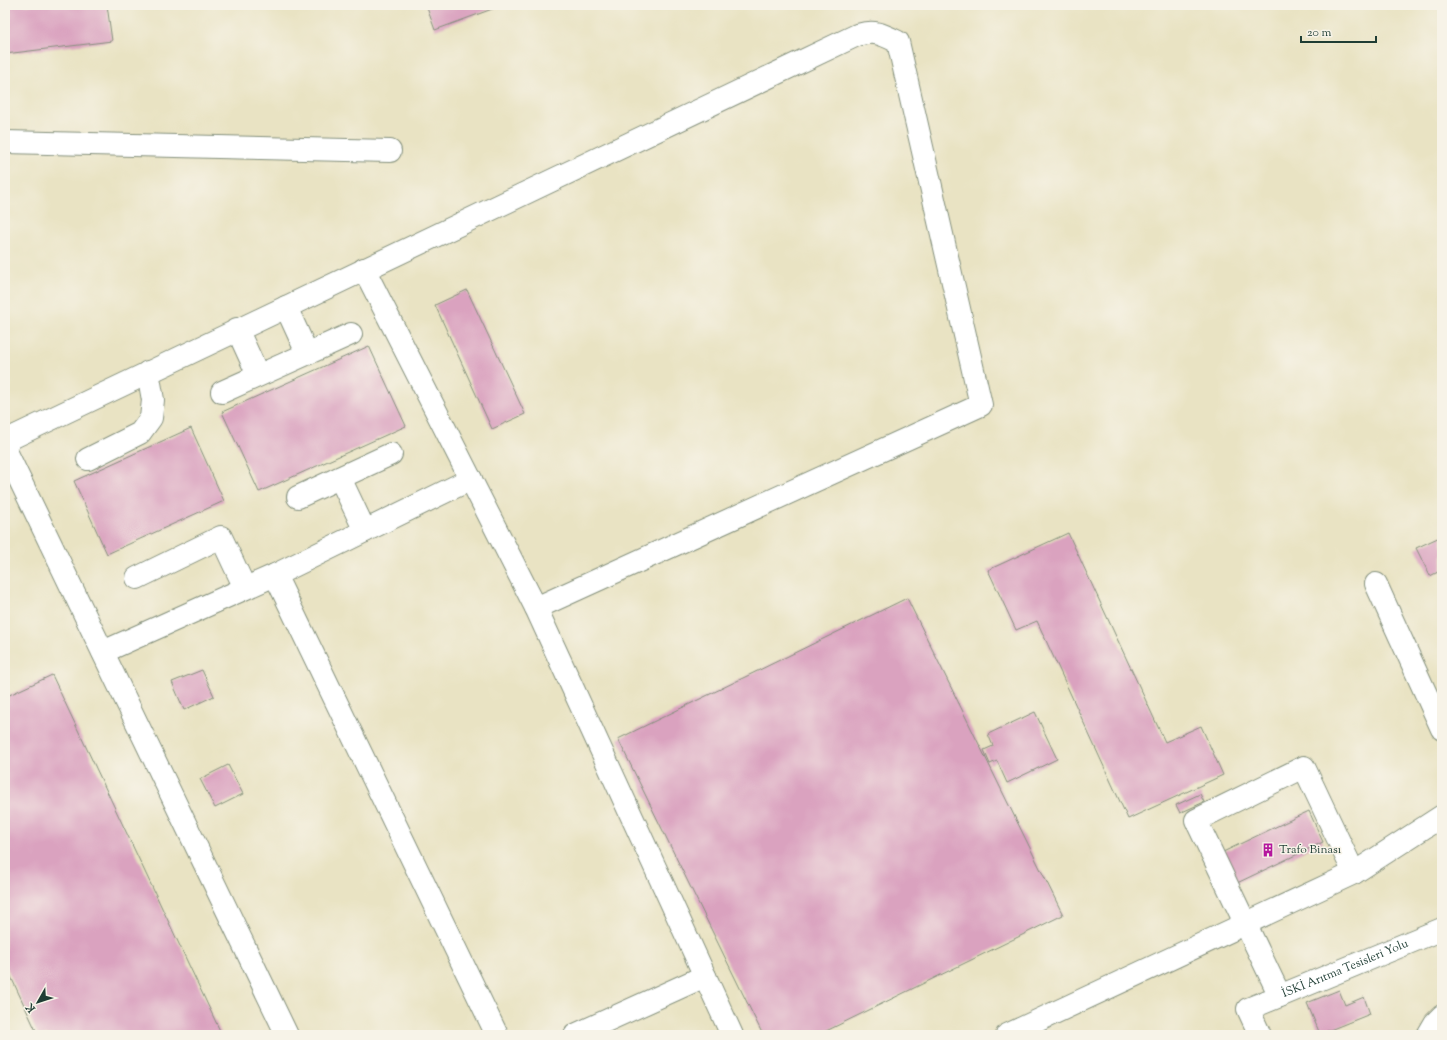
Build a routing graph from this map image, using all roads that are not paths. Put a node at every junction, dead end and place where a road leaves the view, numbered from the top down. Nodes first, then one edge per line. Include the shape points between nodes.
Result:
1 (5, 142) edge
2 (390, 151) dead end
3 (364, 269) junction
4 (286, 307) junction
5 (237, 329) junction
6 (351, 334) dead end
7 (307, 353) junction
8 (148, 372) junction
9 (258, 375) junction
10 (222, 392) dead end
11 (5, 441) edge
12 (5, 449) edge
13 (391, 454) dead end
14 (88, 459) dead end
15 (340, 478) junction
16 (471, 479) junction
17 (298, 497) dead end
18 (365, 531) junction
19 (274, 575) junction
20 (137, 578) dead end
21 (1376, 584) dead end
22 (245, 588) junction
23 (536, 608) junction
24 (102, 652) junction
25 (1442, 729) edge
26 (1442, 816) edge
27 (1354, 873) junction
28 (1246, 924) junction
29 (1442, 929) edge
30 (705, 976) junction
31 (1280, 996) junction
32 (1442, 1016) edge
33 (288, 1035) edge
34 (498, 1035) edge
35 (575, 1035) edge
36 (732, 1035) edge
37 (1007, 1035) edge
38 (1260, 1035) edge
39 (1428, 1035) edge

1 - 2 street
3 - 4 street
3 - 16 street
3 - 23 street via 857,35 868,32 880,33 898,42 981,405
4 - 5 street
4 - 7 street
5 - 8 street
5 - 9 street
6 - 7 street
7 - 9 street
8 - 11 street
8 - 14 street via 153,400 151,418 140,433
9 - 10 street
12 - 24 street
13 - 15 street
15 - 17 street
15 - 18 street
16 - 18 street
16 - 23 street
18 - 19 street
19 - 22 street
19 - 34 street
20 - 22 street via 221,537
21 - 25 street
22 - 24 street
23 - 30 street
24 - 33 street
26 - 27 street
27 - 28 street
27 - 28 street via 1304,768 1196,820
28 - 31 street
28 - 37 street
29 - 31 street, İSKİ Arıtma Tesisleri Yolu
30 - 35 street
30 - 36 street
31 - 38 street, İSKİ Arıtma Tesisleri Yolu via 1248,1009
32 - 39 street

